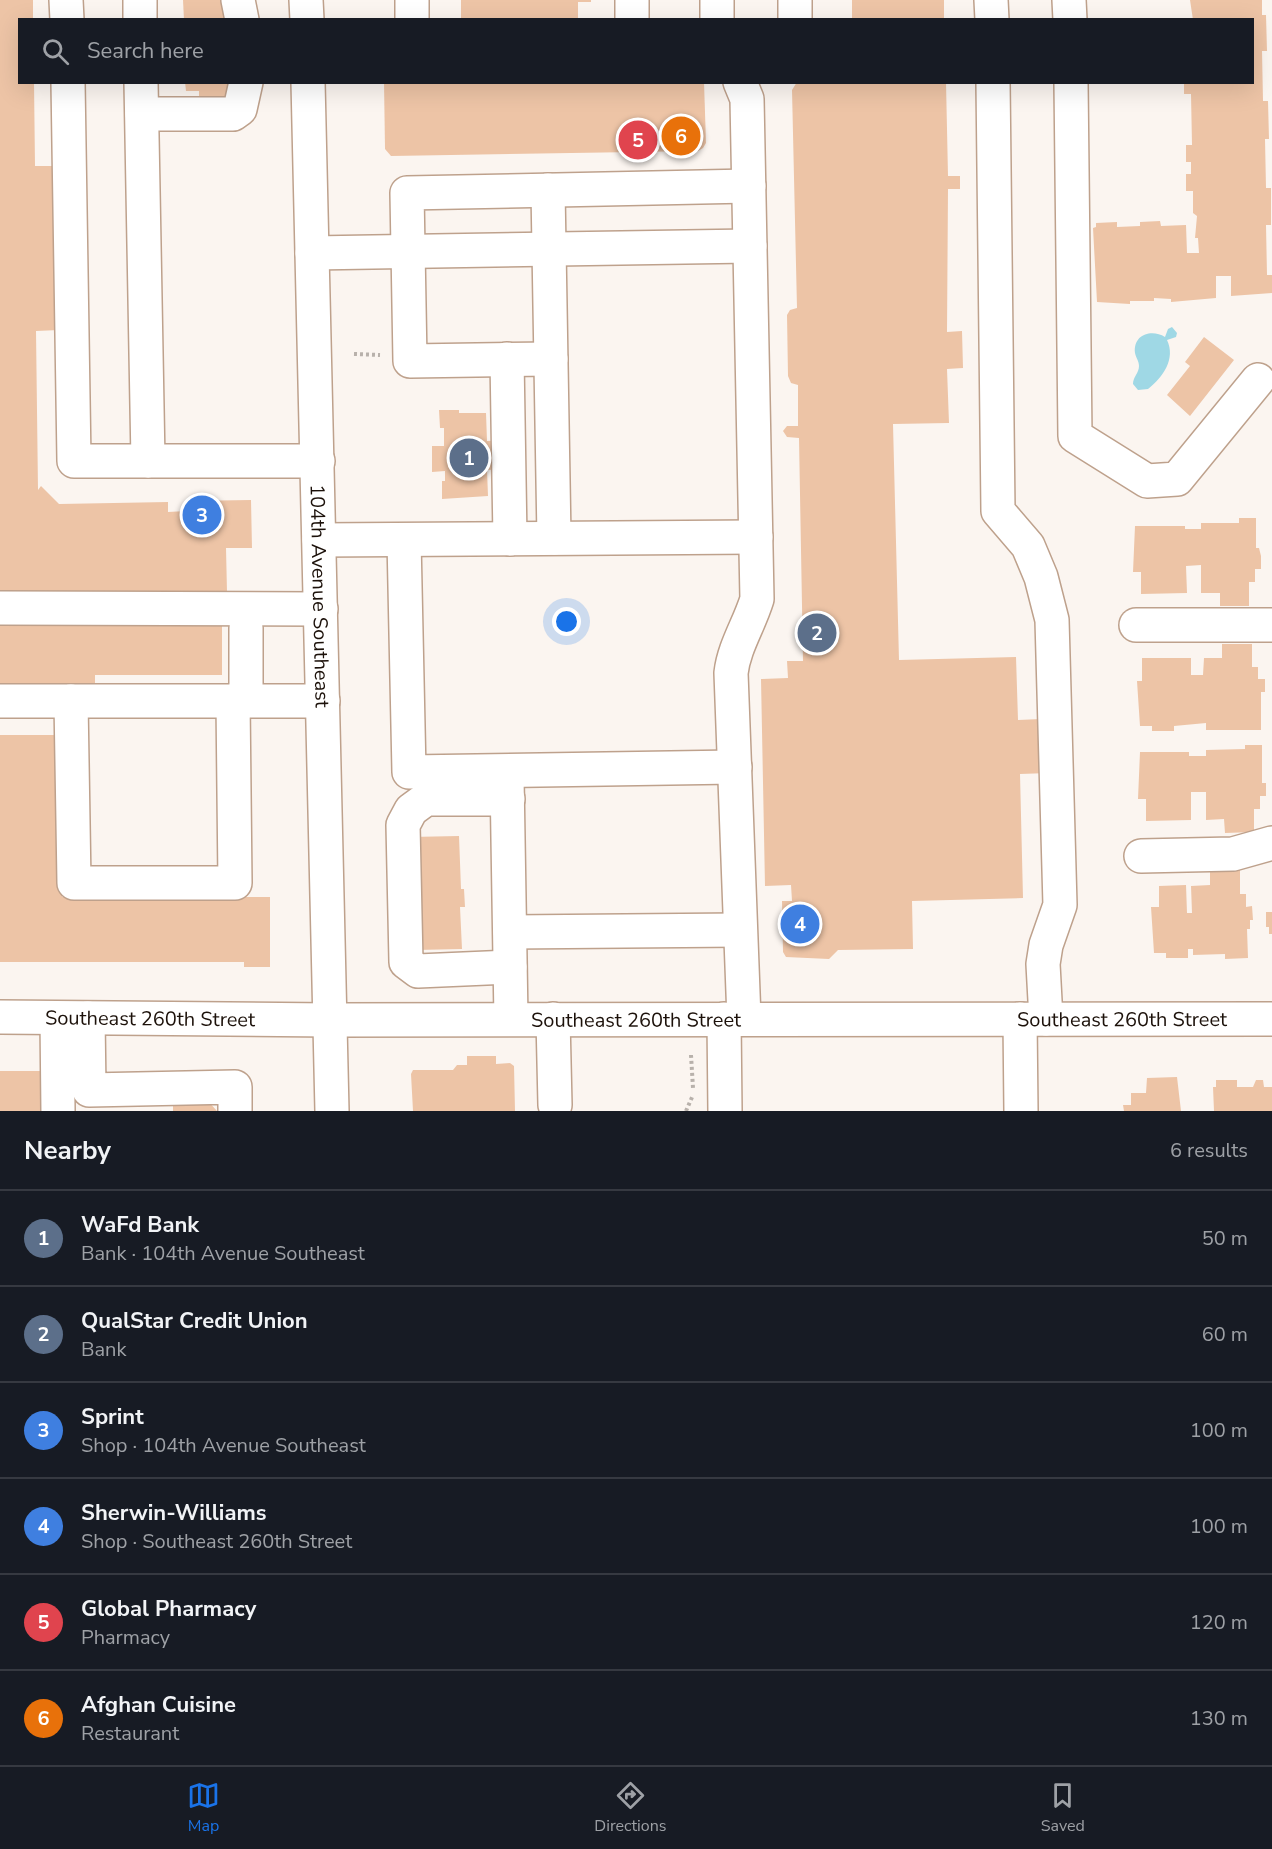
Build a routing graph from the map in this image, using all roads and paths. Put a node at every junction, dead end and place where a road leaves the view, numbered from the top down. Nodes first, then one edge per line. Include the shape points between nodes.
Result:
1 (66, 0) edge
2 (140, 0) edge
3 (238, 0) edge
4 (306, 0) edge
5 (412, 0) edge
6 (632, 0) edge
7 (717, 0) edge
8 (795, 0) edge
9 (992, 0) edge
10 (1070, 0) edge
11 (67, 18) edge
12 (140, 18) edge
13 (242, 18) edge
14 (307, 18) edge
15 (412, 18) edge
16 (632, 18) edge
17 (717, 18) edge
18 (795, 18) edge
19 (992, 18) edge
20 (1070, 18) edge
21 (68, 84) edge
22 (141, 84) edge
23 (246, 84) edge
24 (308, 84) edge
25 (993, 84) edge
26 (1071, 84) edge
27 (748, 88) edge
28 (142, 114) junction
29 (748, 186) junction
30 (548, 190) junction
31 (750, 246) junction
32 (549, 249) junction
33 (408, 252) junction
34 (312, 253) junction
35 (551, 358) junction
36 (507, 359) junction
37 (1258, 380) dead end
38 (148, 461) junction
39 (318, 461) junction
40 (756, 537) junction
41 (554, 538) junction
42 (510, 539) junction
43 (319, 540) junction
44 (404, 540) junction
45 (0, 608) edge
46 (321, 609) junction
47 (1136, 625) dead end
48 (1272, 625) edge
49 (246, 628) dead end
50 (0, 700) edge
51 (71, 700) junction
52 (239, 701) junction
53 (323, 701) junction
54 (735, 767) junction
55 (507, 785) junction
56 (1272, 843) edge
57 (1141, 856) dead end
58 (741, 930) junction
59 (510, 932) junction
60 (510, 967) junction
61 (0, 1017) edge
62 (73, 1018) junction
63 (511, 1019) junction
64 (553, 1019) junction
65 (734, 1019) junction
66 (1033, 1019) junction
67 (1272, 1019) edge
68 (331, 1020) junction
69 (691, 1055) dead end
70 (555, 1105) dead end
71 (58, 1111) edge
72 (234, 1111) edge
73 (332, 1111) edge
74 (686, 1111) edge
75 (725, 1111) edge
76 (1021, 1111) edge

1 - 11 street
2 - 12 street
3 - 13 street
4 - 14 street
5 - 15 street
6 - 16 street
7 - 17 street
8 - 18 street
9 - 19 street
10 - 20 street
21 - 38 street via 74,461
22 - 28 street
23 - 28 street via 240,109 233,114
24 - 34 street, 104th Avenue Southeast
25 - 66 street via 998,511 1028,546 1052,620 1060,904 1046,945
26 - 37 street via 1075,436 1147,481 1177,479
27 - 29 street
28 - 38 street
29 - 30 street
29 - 31 street
30 - 32 street
30 - 33 street via 407,193
31 - 32 street
31 - 40 street
32 - 33 street
32 - 35 street
33 - 34 street
33 - 36 street via 410,361
34 - 39 street, 104th Avenue Southeast
35 - 36 street
35 - 41 street
36 - 42 street
38 - 39 street
39 - 43 street, 104th Avenue Southeast
40 - 41 street
40 - 54 street via 757,599 733,655 731,673
41 - 42 street
42 - 44 street
43 - 44 street
43 - 46 street, 104th Avenue Southeast
44 - 55 street via 409,772
45 - 46 street
46 - 53 street, 104th Avenue Southeast
47 - 48 street
49 - 52 street
50 - 51 street
51 - 52 street
51 - 52 street via 74,883 235,883
52 - 53 street
53 - 68 street, 104th Avenue Southeast
54 - 55 street
54 - 58 street
55 - 59 street
55 - 60 street via 426,799 411,810 403,825 406,962 410,968 418,971
56 - 57 street via 1233,854
58 - 59 street
58 - 65 street
59 - 60 street
60 - 63 street
61 - 62 street, Southeast 260th Street
62 - 68 street, Southeast 260th Street
62 - 71 street
62 - 72 street via 89,1090 234,1087
63 - 64 street, Southeast 260th Street
63 - 68 street, Southeast 260th Street
64 - 65 street, Southeast 260th Street
64 - 70 street
65 - 66 street, Southeast 260th Street
65 - 75 street
66 - 67 street, Southeast 260th Street
66 - 76 street
68 - 73 street, 104th Avenue Southeast
69 - 74 path via 693,1098

